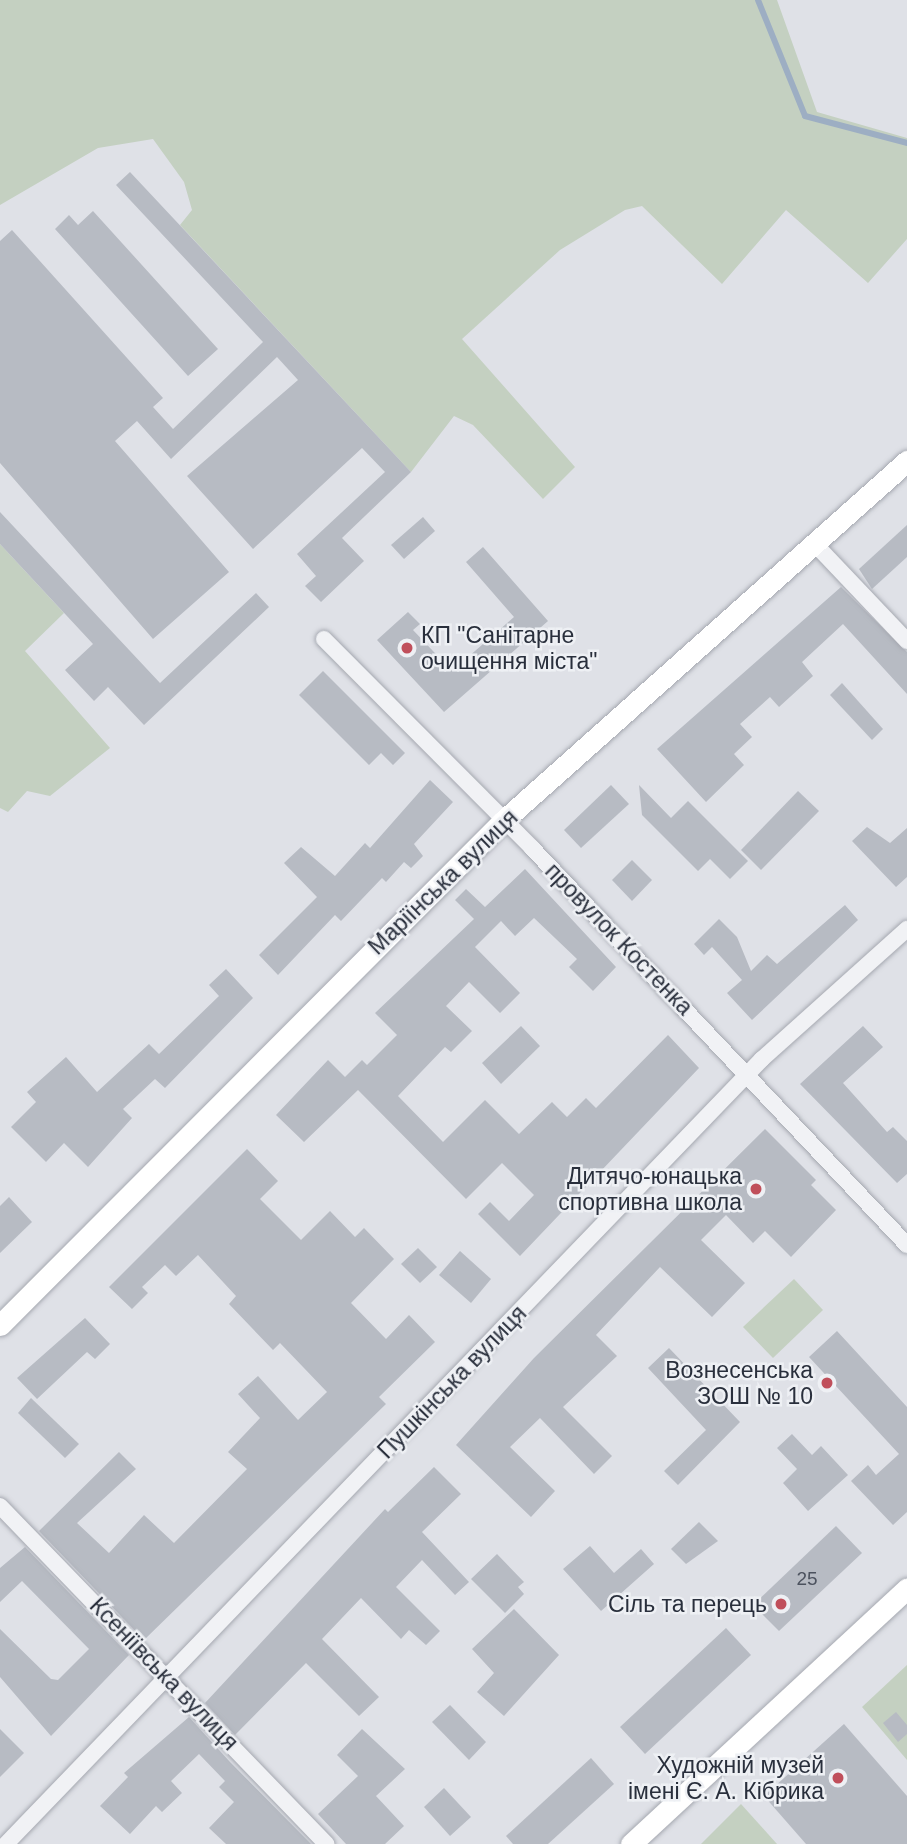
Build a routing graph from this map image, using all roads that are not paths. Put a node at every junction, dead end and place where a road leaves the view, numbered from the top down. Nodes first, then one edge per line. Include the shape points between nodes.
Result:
1 (907, 461) edge
2 (814, 543) junction
3 (324, 639) dead end
4 (907, 641) edge
5 (504, 820) junction
6 (907, 929) edge
7 (748, 1076) junction
8 (907, 1245) edge
9 (0, 1325) edge
10 (0, 1506) edge
11 (907, 1588) edge
12 (167, 1675) junction
13 (6, 1844) edge
14 (326, 1844) edge
15 (631, 1844) edge

1 - 2 main road, Маріїнська вулиця
2 - 4 street
2 - 5 main road, Маріїнська вулиця
3 - 5 street, провулок Костенка
5 - 7 street, провулок Костенка
5 - 9 main road, Маріїнська вулиця
6 - 7 street, Пушкінська вулиця
7 - 8 street, провулок Костенка
7 - 12 street, Пушкінська вулиця
10 - 12 street, Ксеніївська вулиця
11 - 15 main road
12 - 13 street, Пушкінська вулиця
12 - 14 street, Ксеніївська вулиця

